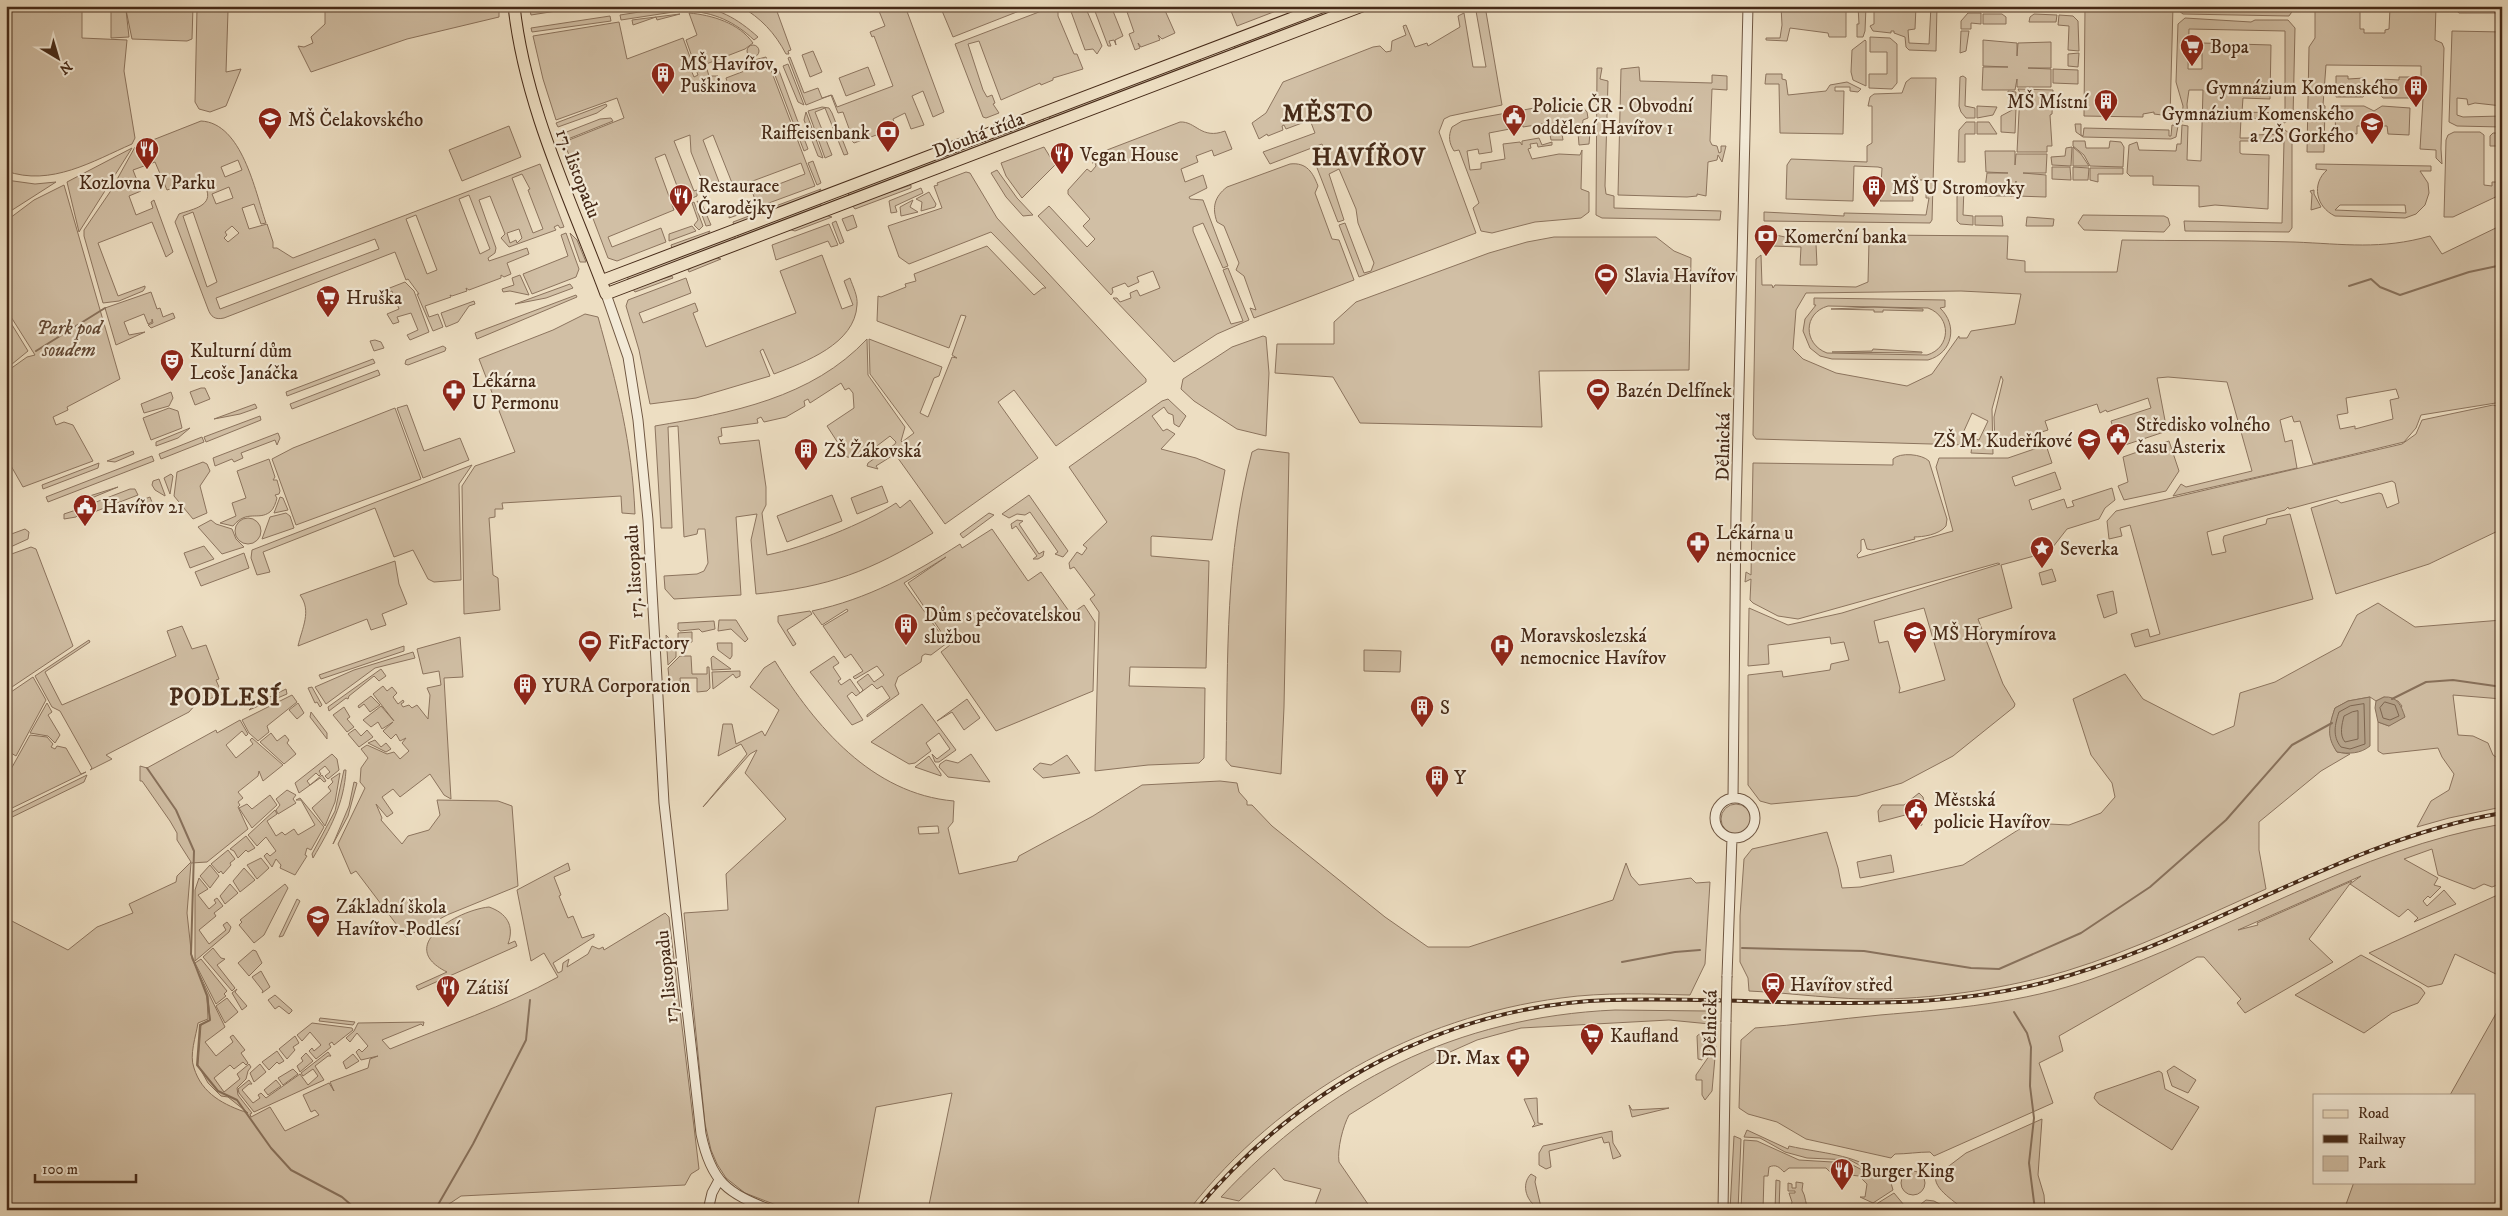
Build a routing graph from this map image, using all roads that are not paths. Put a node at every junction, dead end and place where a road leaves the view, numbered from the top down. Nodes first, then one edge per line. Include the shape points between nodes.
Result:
1 (514, 6) edge
2 (1324, 6) edge
3 (1362, 6) edge
4 (1748, 6) edge
5 (601, 281) junction
6 (606, 294) junction
7 (1733, 798) junction
8 (1732, 838) junction
9 (719, 1180) junction
10 (708, 1210) edge
11 (771, 1210) edge
12 (1723, 1210) edge

1 - 5 main road, 17. listopadu via 520,50 532,95
2 - 5 main road, Dlouhá třída
3 - 6 main road, Dlouhá třída
4 - 7 street, Dělnická
5 - 6 main road, 17. listopadu
6 - 9 street, 17. listopadu via 628,357 638,420 648,520 664,803 698,1115 708,1164
7 - 8 street via 1721,804 1715,818 1719,830
7 - 8 street via 1748,803 1756,817 1749,834
8 - 12 street, Dělnická, bridge via 1726,976
9 - 10 street
9 - 11 street via 730,1191

